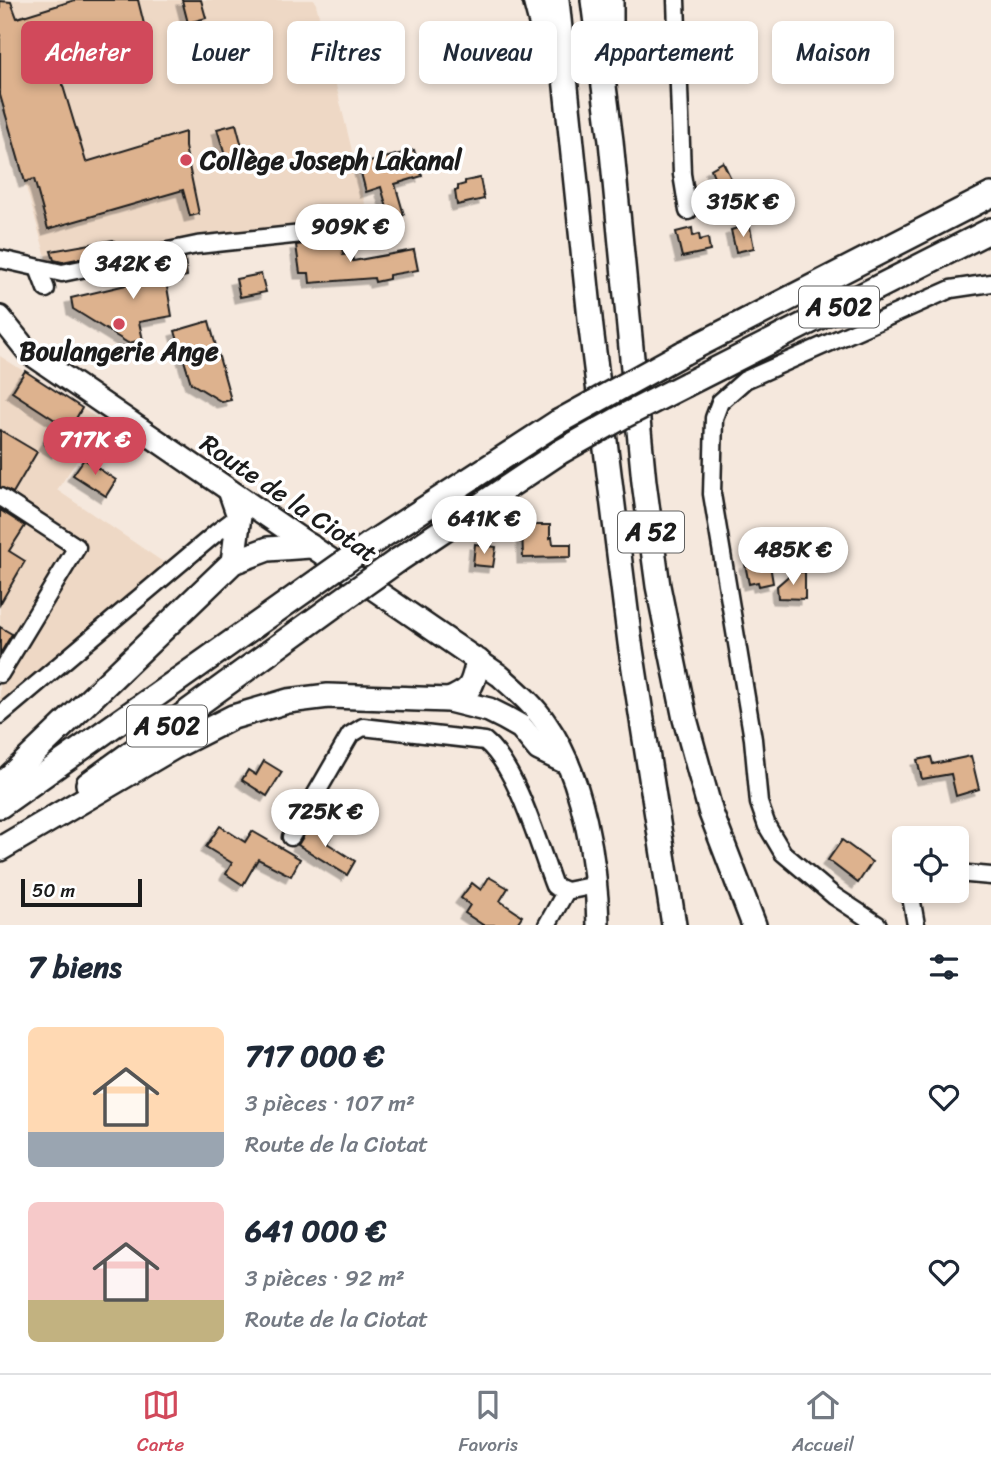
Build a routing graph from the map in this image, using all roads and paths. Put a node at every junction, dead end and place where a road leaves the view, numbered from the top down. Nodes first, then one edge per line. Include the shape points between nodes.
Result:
1 (535, 0) edge
2 (557, 0) edge
3 (593, 0) edge
4 (611, 0) edge
5 (676, 0) edge
6 (609, 127) junction
7 (572, 136) junction
8 (991, 195) edge
9 (688, 211) dead end
10 (369, 227) dead end
11 (991, 230) edge
12 (0, 259) edge
13 (37, 268) junction
14 (991, 283) edge
15 (46, 289) dead end
16 (0, 317) edge
17 (231, 493) junction
18 (0, 497) edge
19 (239, 516) junction
20 (310, 546) junction
21 (233, 562) junction
22 (478, 661) junction
23 (0, 674) edge
24 (449, 699) junction
25 (0, 715) edge
26 (566, 762) junction
27 (0, 786) edge
28 (0, 806) edge
29 (291, 837) dead end
30 (0, 848) edge
31 (969, 874) edge
32 (991, 876) edge
33 (596, 885) junction
34 (566, 891) junction
35 (913, 903) edge
36 (547, 925) edge
37 (598, 925) edge
38 (674, 925) edge
39 (754, 925) edge
40 (878, 925) edge
41 (916, 925) edge

1 - 7 highway
2 - 7 highway, A 52
3 - 6 highway, A 52
4 - 6 highway
5 - 9 street via 682,174
6 - 39 highway, A 52 via 658,586 685,719 716,826
7 - 38 highway, A 52 via 629,630
8 - 28 highway, A 502, bridge via 558,422 370,544
10 - 13 street via 197,245 62,273
11 - 30 highway, A 502, bridge via 560,452 397,561
12 - 13 street
13 - 15 street
14 - 40 street via 951,289 745,380 720,402 714,418 712,494 753,739 759,803 783,853
16 - 17 main road, Route de la Ciotat via 28,352
17 - 19 highway
17 - 20 main road, Route de la Ciotat
18 - 23 street via 77,547
19 - 21 highway
19 - 25 street
20 - 21 highway via 268,549
20 - 22 main road, Route de la Ciotat
21 - 27 highway
22 - 24 highway via 472,687
22 - 26 main road, Route de la Ciotat via 528,701 548,726
24 - 26 highway via 505,718 521,727 539,748
24 - 30 highway via 328,696 288,701 233,717
26 - 33 main road, Route de la Ciotat via 583,809
29 - 34 street via 351,735 363,727 485,741 496,750 521,798 554,887
31 - 32 street
33 - 34 street
33 - 37 main road, Route de la Ciotat
34 - 36 street
35 - 41 street

